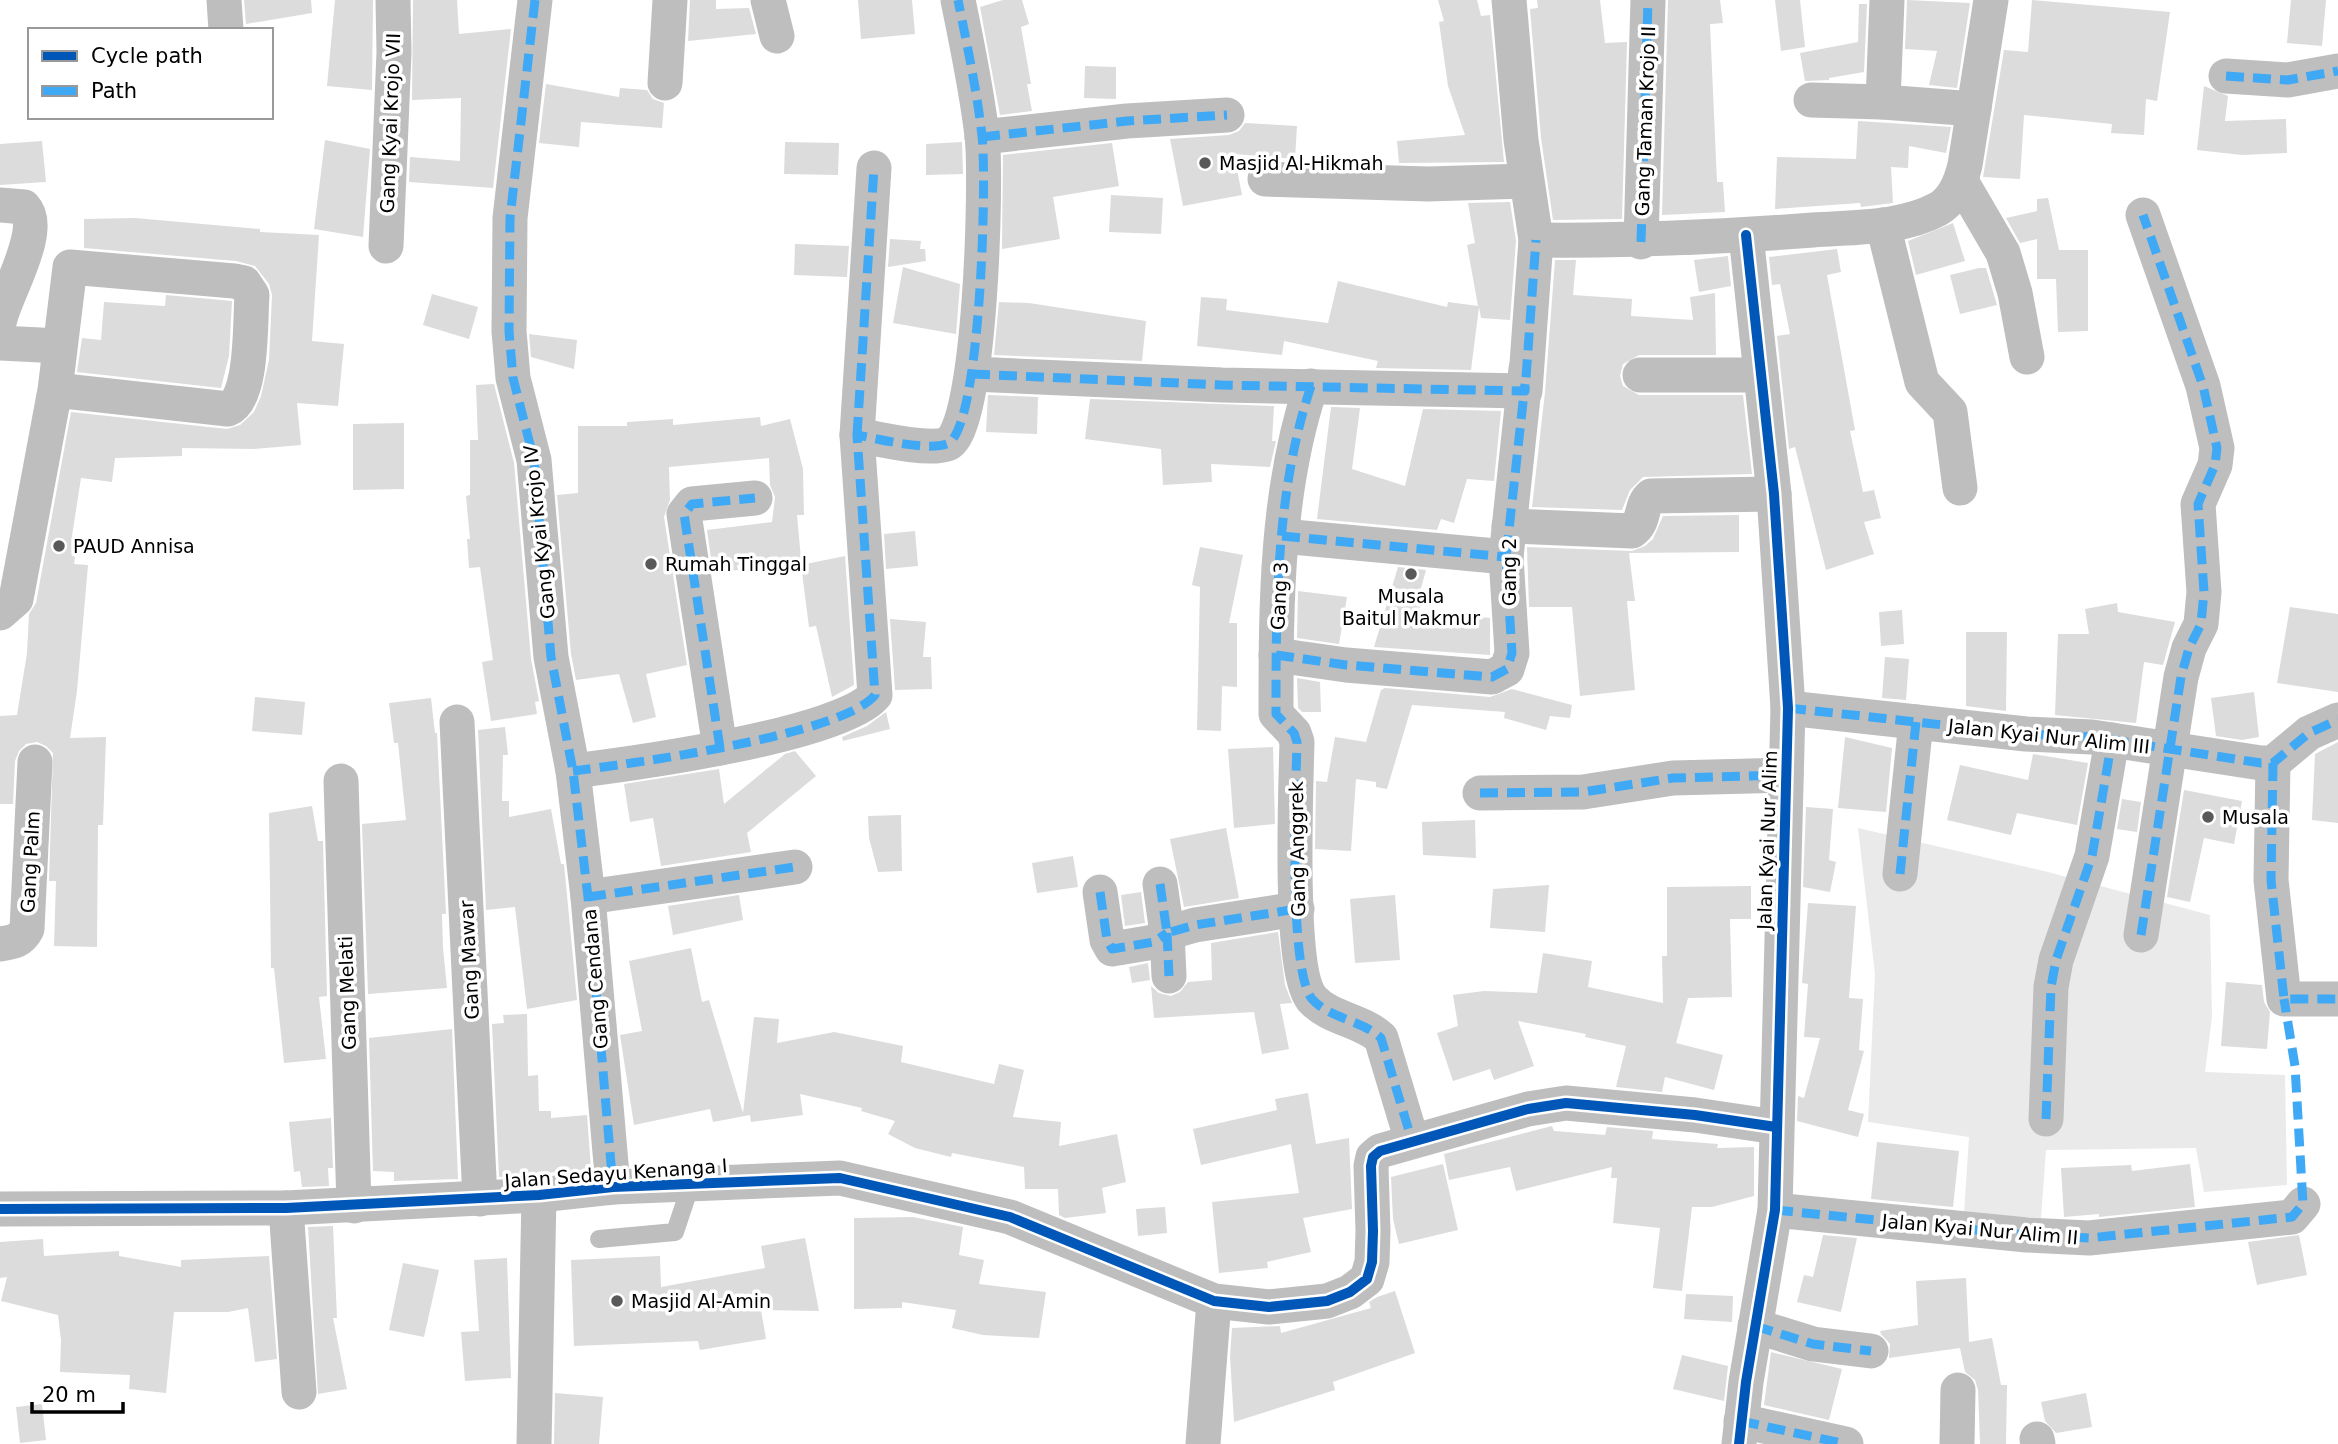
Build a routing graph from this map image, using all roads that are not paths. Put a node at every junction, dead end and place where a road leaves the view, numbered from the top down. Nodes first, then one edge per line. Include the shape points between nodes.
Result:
1 (224, 0) edge
2 (393, 0) edge
3 (535, 0) edge
4 (670, 0) edge
5 (768, 0) edge
6 (958, 0) edge
7 (1509, 0) edge
8 (1648, 0) edge
9 (1887, 0) edge
10 (1991, 0) edge
11 (226, 28) edge
12 (777, 36) dead end
13 (2338, 71) edge
14 (2226, 76) dead end
15 (665, 83) dead end
16 (1811, 100) dead end
17 (1882, 102) junction
18 (1974, 109) junction
19 (1227, 115) dead end
20 (982, 137) junction
21 (874, 168) dead end
22 (1265, 178) dead end
23 (1526, 181) junction
24 (1961, 181) junction
25 (0, 205) edge
26 (2143, 215) dead end
27 (1883, 225) junction
28 (1746, 235) junction
29 (1536, 240) junction
30 (1640, 242) junction
31 (386, 246) dead end
32 (0, 319) edge
33 (0, 343) edge
34 (60, 346) junction
35 (2027, 357) dead end
36 (971, 374) junction
37 (1640, 375) dead end
38 (1761, 375) junction
39 (1311, 386) junction
40 (55, 390) junction
41 (1525, 391) junction
42 (857, 435) junction
43 (1960, 488) dead end
44 (1774, 494) junction
45 (755, 498) dead end
46 (1282, 536) junction
47 (1508, 541) junction
48 (0, 613) edge
49 (1276, 655) junction
50 (1788, 708) junction
51 (2338, 720) edge
52 (457, 722) dead end
53 (1916, 722) junction
54 (2112, 740) junction
55 (720, 748) junction
56 (2170, 751) junction
57 (35, 762) dead end
58 (2273, 763) junction
59 (573, 771) junction
60 (1786, 775) junction
61 (341, 781) dead end
62 (1480, 793) dead end
63 (795, 867) dead end
64 (1900, 874) dead end
65 (1160, 884) dead end
66 (1100, 891) dead end
67 (588, 897) junction
68 (1297, 909) junction
69 (1167, 933) junction
70 (2141, 935) dead end
71 (0, 944) edge
72 (1169, 976) dead end
73 (2338, 999) edge
74 (2046, 1119) dead end
75 (1776, 1127) junction
76 (1412, 1140) junction
77 (691, 1184) junction
78 (613, 1187) junction
79 (539, 1195) junction
80 (480, 1199) junction
81 (2303, 1204) dead end
82 (354, 1206) junction
83 (286, 1208) junction
84 (0, 1209) edge
85 (1775, 1210) junction
86 (598, 1239) dead end
87 (1214, 1301) junction
88 (1755, 1326) junction
89 (1871, 1351) dead end
90 (1958, 1390) dead end
91 (299, 1392) dead end
92 (1740, 1433) edge
93 (534, 1444) edge
94 (1203, 1444) edge
95 (1846, 1444) edge
96 (1957, 1444) edge

1 - 11 street
2 - 31 street, Gang Kyai Krojo VII
3 - 59 street, Gang Kyai Krojo IV via 510,218 509,331 513,378 534,460 551,657
4 - 15 street
5 - 12 street
6 - 20 street
7 - 23 street, Gang 2
8 - 30 street, Gang Taman Krojo II
9 - 17 street
10 - 18 street
13 - 14 street via 2288,80
16 - 17 street
17 - 18 street
18 - 24 street
19 - 20 street
20 - 36 street via 985,230
21 - 42 street
22 - 23 street via 1429,184
23 - 29 street, Gang 2
24 - 27 street via 1938,209
24 - 35 street via 2003,253
25 - 32 street via 24,206 29,219 26,255
26 - 56 street via 2180,313 2217,448 2199,504 2204,592 2201,624 2180,677
27 - 28 street
27 - 43 street via 1922,382 1950,412
28 - 30 street
28 - 38 street, Jalan Kyai Nur Alim
29 - 30 street
29 - 41 street, Gang 2
33 - 34 street
34 - 40 street
34 - 40 street via 72,266 234,281 244,283 252,295 245,391 234,407
36 - 39 street
36 - 42 street via 958,433 947,444
37 - 38 street
38 - 44 street, Jalan Kyai Nur Alim
39 - 41 street
39 - 46 street, Gang 3 via 1294,435
40 - 48 street via 16,599
41 - 47 street, Gang 2
42 - 55 street via 875,695 866,706 829,720
44 - 47 street via 1651,496 1632,531
44 - 50 street, Jalan Kyai Nur Alim
45 - 55 street via 692,504 684,514
46 - 47 street
46 - 49 street, Gang 3
47 - 49 street, Gang 2 via 1512,653 1500,675 1359,666
49 - 68 street, Gang Anggrek via 1276,714 1297,741
50 - 53 street, Jalan Kyai Nur Alim III
50 - 60 street, Jalan Kyai Nur Alim
51 - 58 street via 2309,733
52 - 80 street, Gang Mawar
53 - 54 street, Jalan Kyai Nur Alim III
53 - 64 street
54 - 56 street, Jalan Kyai Nur Alim III
54 - 74 street via 2092,856 2051,987
55 - 59 street
56 - 58 street, Jalan Kyai Nur Alim III
56 - 70 street
57 - 71 street, Gang Palm via 27,929 15,942
58 - 73 street via 2271,880 2284,999
59 - 67 street, Gang Cendana
60 - 62 street via 1673,778 1583,792
60 - 75 street, Jalan Kyai Nur Alim
61 - 82 street, Gang Melati
63 - 67 street
65 - 69 street
66 - 69 street via 1112,950 1154,942
67 - 78 street, Gang Cendana
68 - 69 street
68 - 76 street, Gang Anggrek via 1303,974 1312,999 1381,1038
69 - 72 street
75 - 76 street via 1566,1103
75 - 85 street, Jalan Kyai Nur Alim
76 - 87 street via 1373,1157 1372,1262 1367,1279 1327,1301 1295,1306
77 - 78 street, Jalan Sedayu Kenanga I
77 - 86 lane via 675,1232
77 - 87 street, Jalan Sedayu Kenanga I via 840,1178 1010,1217
78 - 79 street, Jalan Sedayu Kenanga I
79 - 80 street, Jalan Sedayu Kenanga I
79 - 93 street
80 - 82 street, Jalan Sedayu Kenanga I
81 - 85 street, Jalan Kyai Nur Alim II via 2292,1217 2089,1238
82 - 83 street, Jalan Sedayu Kenanga I
83 - 84 street, Jalan Sedayu Kenanga I
83 - 91 street
85 - 88 street, Jalan Kyai Nur Alim
87 - 94 street
88 - 89 street via 1813,1344
88 - 92 street, Jalan Kyai Nur Alim
90 - 96 street
92 - 95 street

